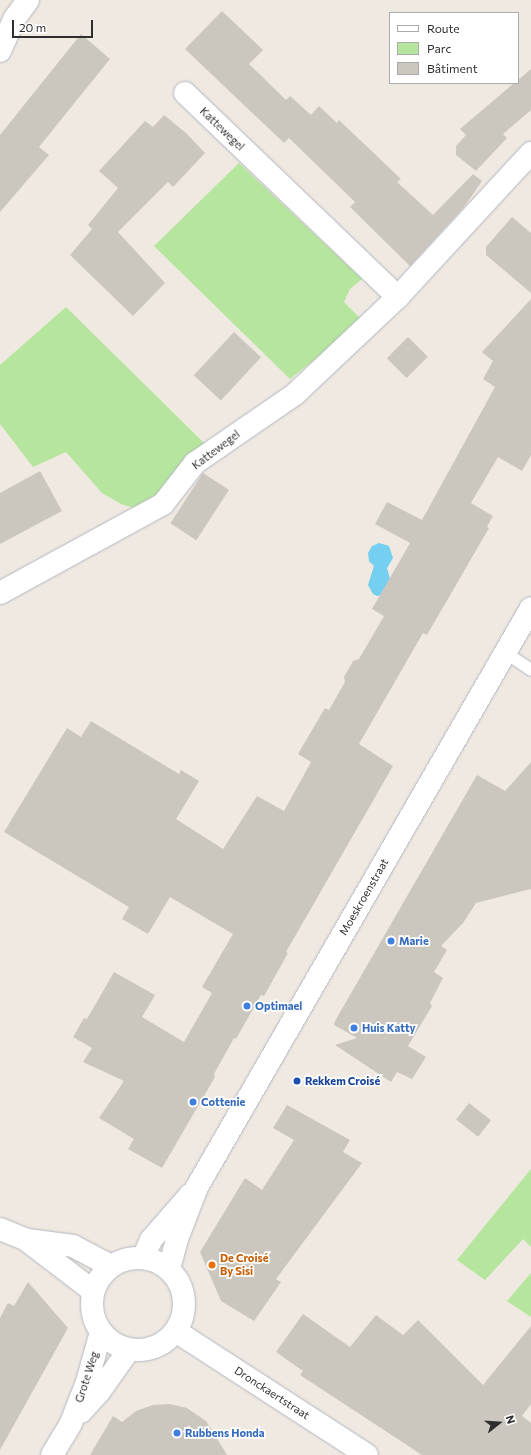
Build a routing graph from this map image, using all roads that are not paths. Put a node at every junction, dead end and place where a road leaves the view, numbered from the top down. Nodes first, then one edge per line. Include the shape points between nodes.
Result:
1 (28, 0) edge
2 (0, 52) edge
3 (185, 93) dead end
4 (531, 153) edge
5 (398, 296) junction
6 (0, 593) edge
7 (531, 608) edge
8 (506, 653) junction
9 (531, 670) edge
10 (197, 1187) junction
11 (0, 1229) edge
12 (25, 1239) junction
13 (143, 1258) junction
14 (112, 1266) junction
15 (169, 1269) junction
16 (93, 1291) junction
17 (101, 1332) junction
18 (176, 1332) junction
19 (129, 1350) junction
20 (71, 1423) junction
21 (52, 1455) edge
22 (367, 1455) edge

1 - 2 main road via 15,18
3 - 5 main road, Kattewegel
4 - 5 main road, Kattewegel
5 - 6 main road, Kattewegel via 294,395 195,463 163,504
7 - 8 main road, Moeskroenstraat
8 - 9 lane
8 - 10 main road, Moeskroenstraat
10 - 13 main road, Moeskroenstraat via 151,1240
10 - 15 main road, Moeskroenstraat via 177,1239
11 - 12 main road
12 - 14 main road via 73,1246
12 - 16 main road
13 - 14 main road via 126,1259
13 - 15 main road via 156,1261
14 - 16 main road via 101,1276
15 - 18 main road via 181,1285 185,1300 183,1317
16 - 17 main road via 92,1308
17 - 19 main road via 110,1342
17 - 20 main road, Grote Weg via 87,1382
18 - 19 main road via 165,1343 150,1350
18 - 22 main road, Dronckaertstraat
19 - 20 main road, Grote Weg via 99,1392
20 - 21 main road, Grote Weg

